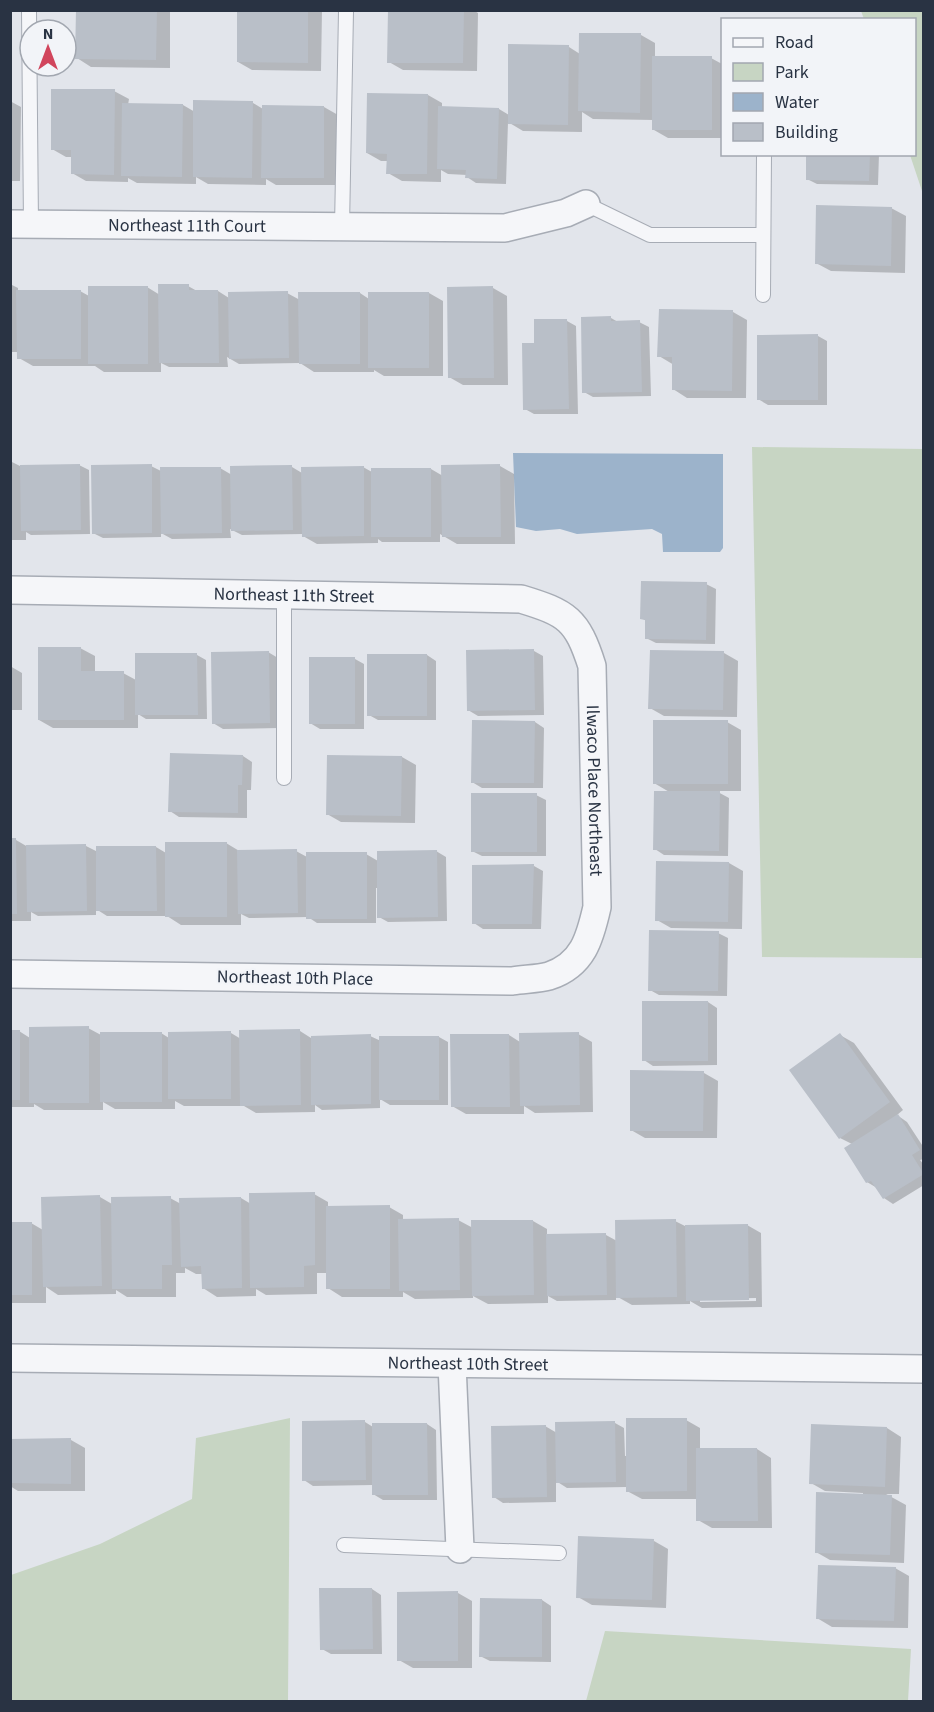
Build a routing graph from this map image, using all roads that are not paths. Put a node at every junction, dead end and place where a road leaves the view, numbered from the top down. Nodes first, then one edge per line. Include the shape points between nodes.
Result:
1 (29, 11) edge
2 (346, 11) edge
3 (764, 156) edge
4 (586, 204) joint
5 (21, 224) edge
6 (342, 227) junction
7 (763, 235) junction
8 (763, 295) dead end
9 (10, 590) edge
10 (284, 594) junction
11 (570, 621) joint
12 (284, 778) dead end
13 (576, 961) joint
14 (10, 974) edge
15 (10, 1358) edge
16 (452, 1364) junction
17 (924, 1369) edge
18 (344, 1545) dead end
19 (460, 1549) junction
20 (559, 1553) dead end

1 - 5 lane, Northeast 11th Court
2 - 6 lane
3 - 7 lane
4 - 6 street, Northeast 11th Court via 505,228
4 - 7 lane via 650,235
5 - 6 street, Northeast 11th Court
7 - 8 lane
9 - 10 street, Northeast 11th Street
10 - 11 street, Northeast 11th Street via 521,599 549,607
10 - 12 lane
11 - 13 street, Ilwaco Place Northeast via 583,640 592,666 597,907 590,939
13 - 14 street, Northeast 10th Place via 550,976 512,981
15 - 16 street, Northeast 10th Street
16 - 17 street, Northeast 10th Street
16 - 19 street
18 - 19 lane
19 - 20 lane

